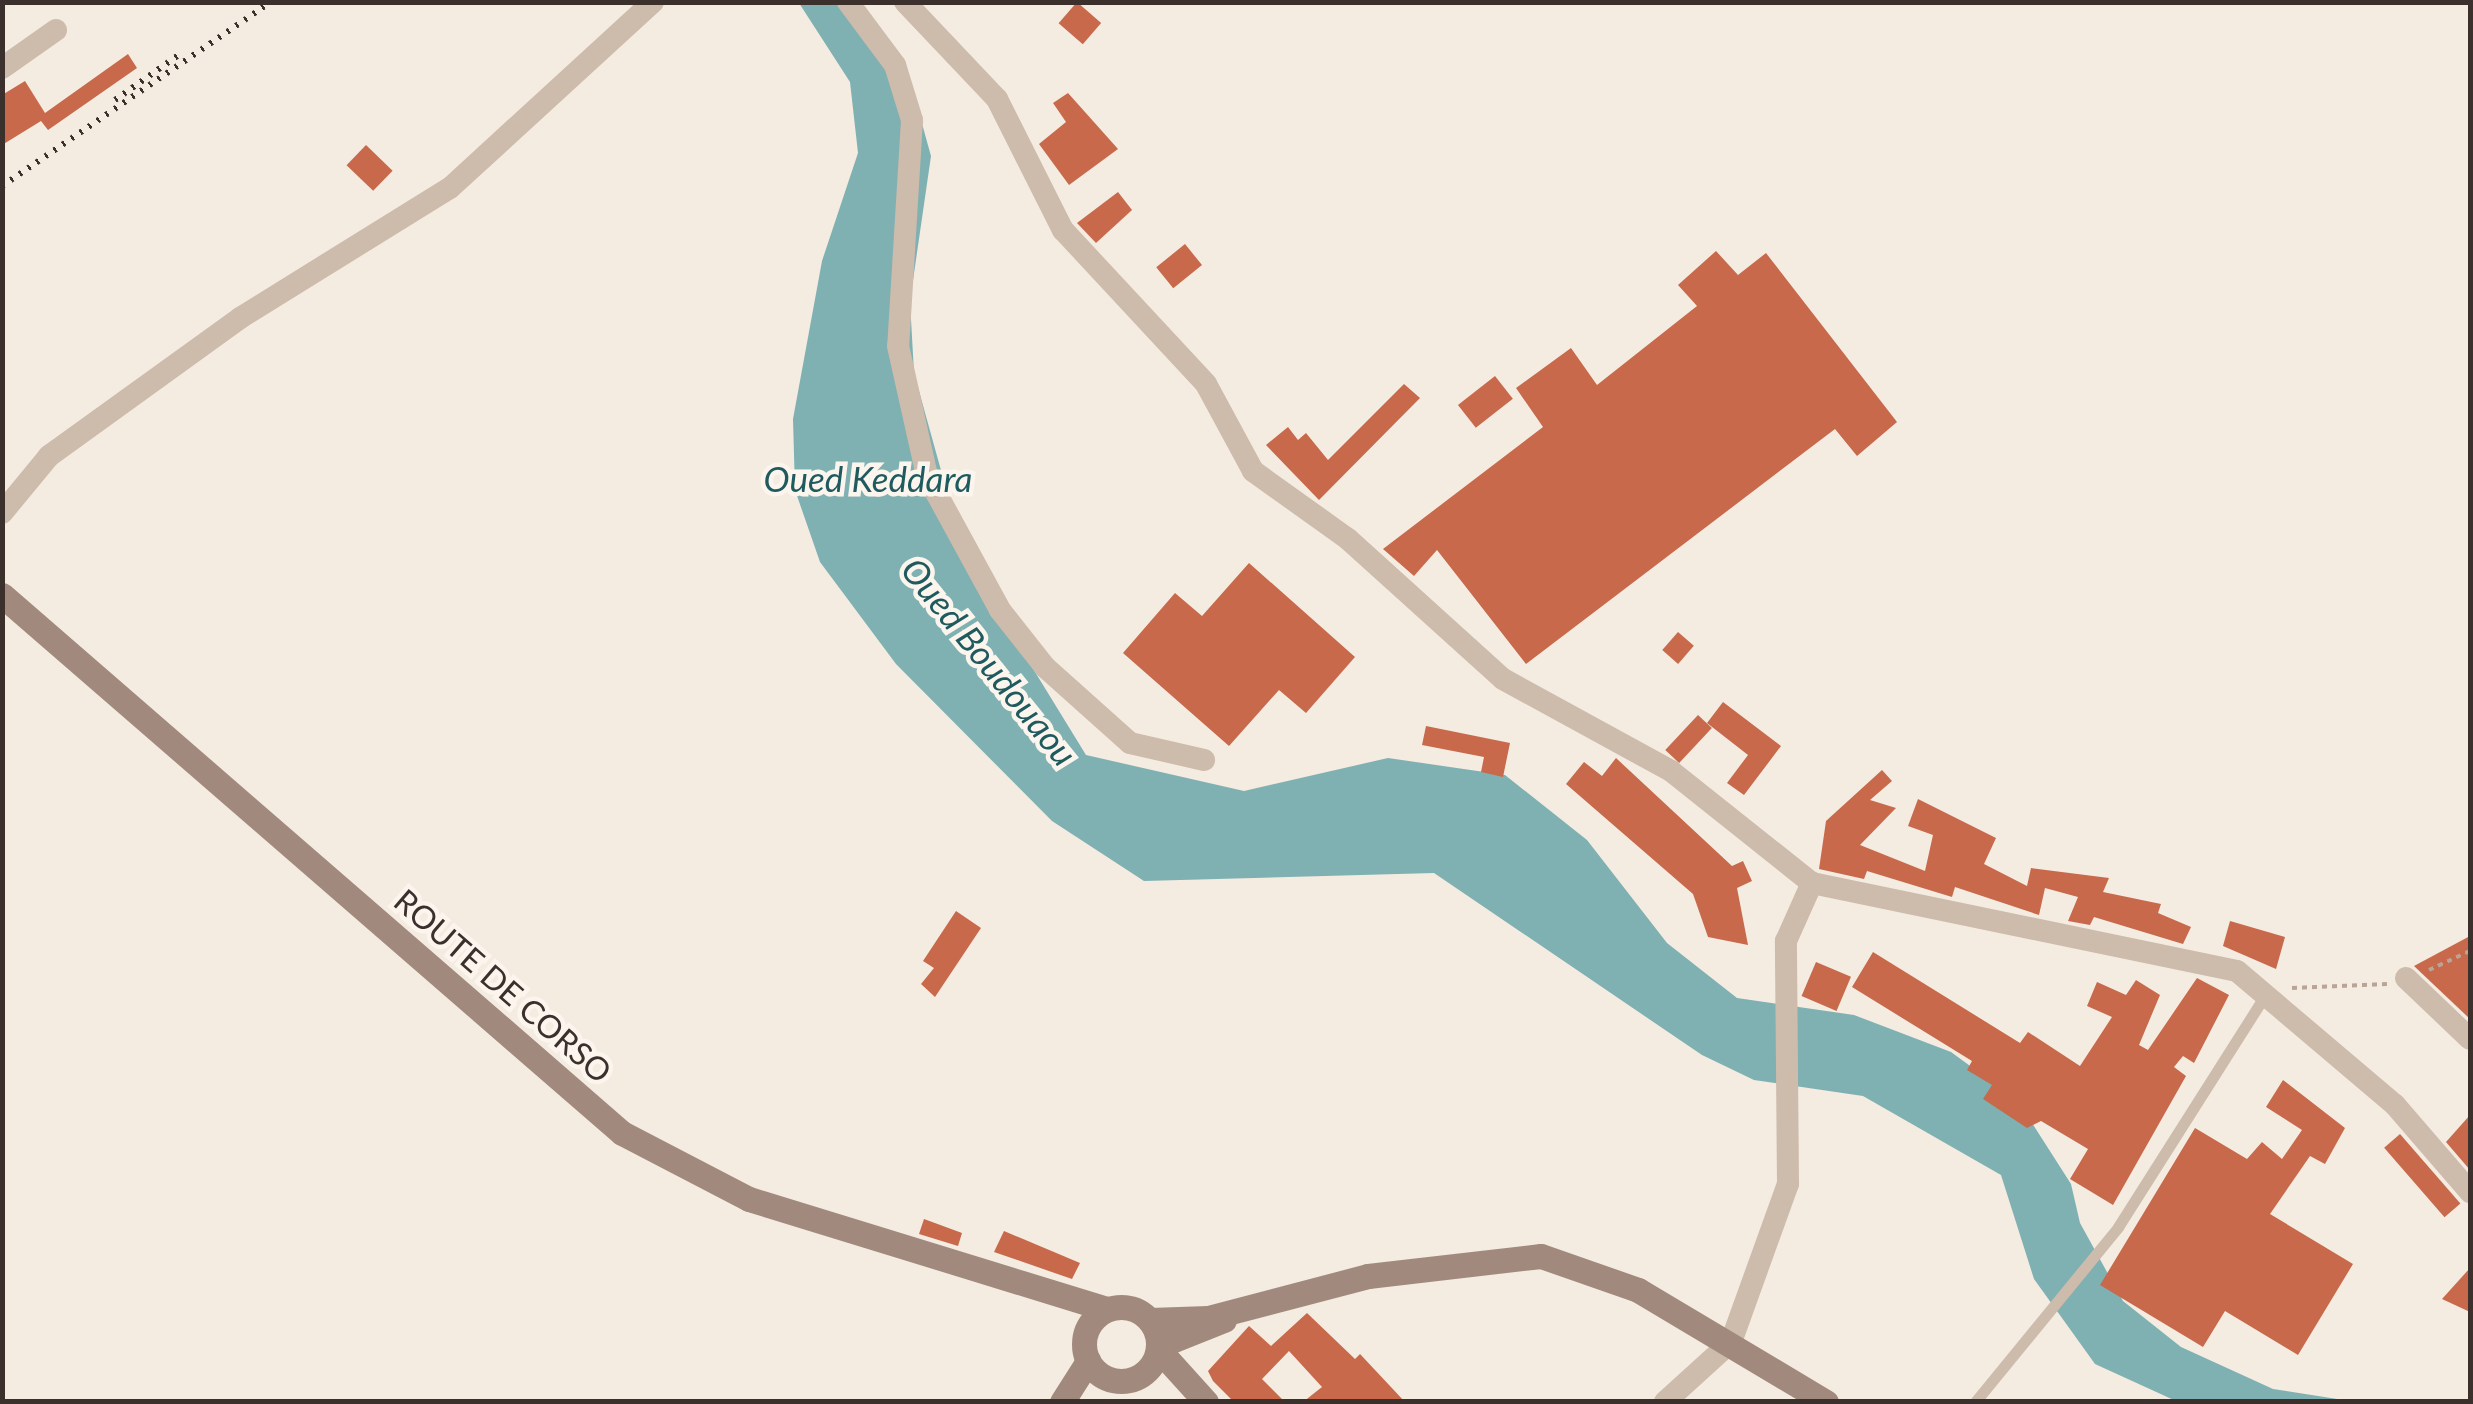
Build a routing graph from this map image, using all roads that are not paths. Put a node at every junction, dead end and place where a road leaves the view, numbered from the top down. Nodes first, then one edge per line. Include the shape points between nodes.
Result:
1 (654, 2) edge
2 (848, 2) edge
3 (905, 2) edge
4 (56, 30) dead end
5 (2, 68) edge
6 (2, 512) edge
7 (2, 595) edge
8 (1204, 760) dead end
9 (1812, 884) junction
10 (2406, 978) road end
11 (2262, 992) junction
12 (2470, 1039) edge
13 (2470, 1192) edge
14 (1038, 1294) junction
15 (1246, 1307) junction
16 (1107, 1309) junction
17 (1150, 1320) junction
18 (1731, 1342) junction
19 (1159, 1348) junction
20 (1086, 1349) junction
21 (1144, 1373) junction
22 (1110, 1379) junction
23 (1200, 1396) edge
24 (1065, 1399) edge
25 (1665, 1402) edge
26 (1826, 1402) edge
27 (1975, 1402) edge

1 - 6 street via 450,188 240,318 49,456
2 - 8 street via 895,65 912,120 898,346 906,413 934,491 1014,630 1100,723 1146,750
3 - 9 street via 997,99 1062,230 1206,384 1253,471 1348,539 1503,679 1671,771
4 - 5 street
7 - 14 main road, ROUTE DE CORSO via 622,1133 749,1199
9 - 11 street via 2237,970
9 - 18 street via 1786,941 1793,1149
10 - 12 street
11 - 13 street via 2395,1104
11 - 27 lane via 2118,1226
14 - 16 main road, ROUTE DE CORSO
14 - 20 main road, ROUTE DE CORSO
15 - 17 main road
15 - 18 main road via 1368,1276 1542,1256 1592,1267
15 - 19 main road
16 - 17 main road via 1131,1307
16 - 20 main road
17 - 19 main road
18 - 25 street
18 - 26 main road
19 - 21 main road
19 - 23 main road
20 - 22 main road
20 - 24 main road
21 - 22 main road
21 - 23 main road
22 - 24 main road

